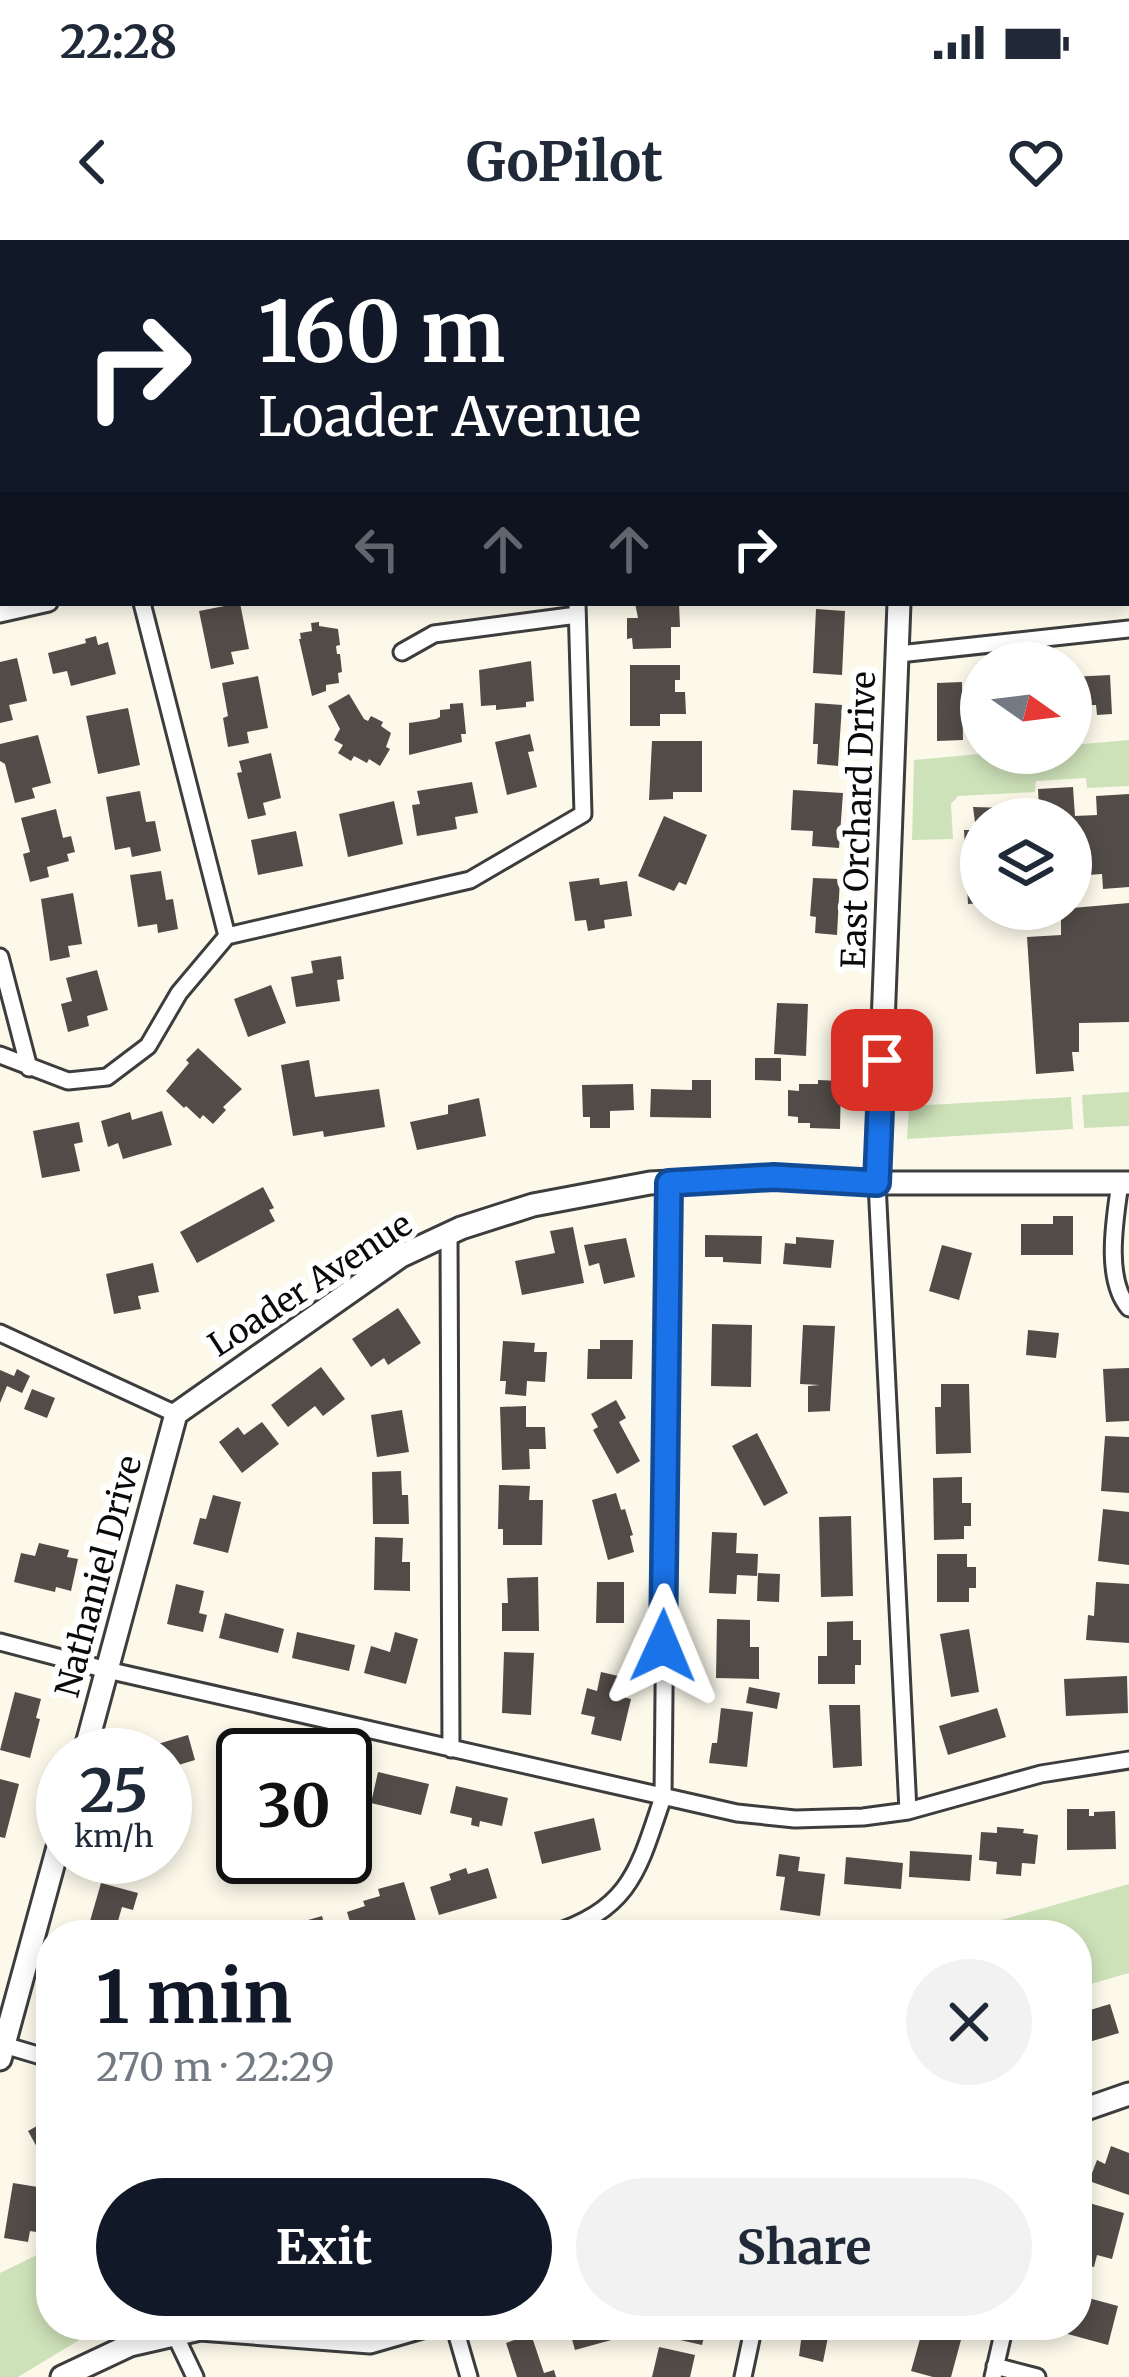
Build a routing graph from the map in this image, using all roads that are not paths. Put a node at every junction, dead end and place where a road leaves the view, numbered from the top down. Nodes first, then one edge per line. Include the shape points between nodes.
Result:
1 (36, 606) edge
2 (143, 606) edge
3 (899, 606) edge
4 (577, 609) edge
5 (0, 614) edge
6 (1129, 629) edge
7 (402, 652) dead end
8 (898, 654) junction
9 (227, 936) junction
10 (0, 957) edge
11 (0, 1055) edge
12 (29, 1068) junction
13 (669, 1183) junction
14 (877, 1183) junction
15 (1124, 1183) edge
16 (448, 1235) junction
17 (1129, 1309) edge
18 (0, 1333) edge
19 (176, 1414) junction
20 (0, 1642) edge
21 (107, 1670) junction
22 (91, 1728) edge
23 (452, 1749) junction
24 (1129, 1760) edge
25 (663, 1797) junction
26 (908, 1810) junction
27 (48, 1884) edge
28 (38, 1920) edge
29 (590, 1920) edge
30 (36, 1928) edge
31 (2, 2052) edge
32 (36, 2057) edge
33 (1129, 2094) edge
34 (1092, 2107) edge
35 (152, 2340) edge
36 (177, 2340) edge
37 (344, 2340) edge
38 (377, 2340) edge
39 (458, 2340) edge
40 (751, 2340) edge
41 (1001, 2340) edge
42 (994, 2372) edge
43 (62, 2377) edge
44 (195, 2377) edge
45 (469, 2377) edge
46 (743, 2377) edge
47 (1037, 2377) edge

1 - 5 street
2 - 9 street
3 - 8 street, East Orchard Drive
4 - 7 street via 434,634
4 - 9 street via 583,814 470,880
6 - 8 street
8 - 14 street, East Orchard Drive
9 - 12 street via 178,993 148,1046 107,1077 68,1081
10 - 12 street
11 - 12 street
13 - 14 street, Loader Avenue
13 - 16 street, Loader Avenue via 549,1201
13 - 25 street
14 - 15 street, Loader Avenue
14 - 26 street
15 - 17 street via 1112,1248
16 - 19 street, Loader Avenue via 401,1256
16 - 23 street
18 - 19 street
19 - 21 street, Nathaniel Drive
20 - 21 street
21 - 22 street, Nathaniel Drive
21 - 23 street
23 - 25 street
24 - 26 street
25 - 26 street via 795,1819
25 - 29 street via 640,1866
27 - 28 street
30 - 31 street
31 - 32 street
33 - 34 street
35 - 43 street
36 - 44 street
37 - 38 street
39 - 45 street
40 - 46 street
41 - 42 street
42 - 47 street

